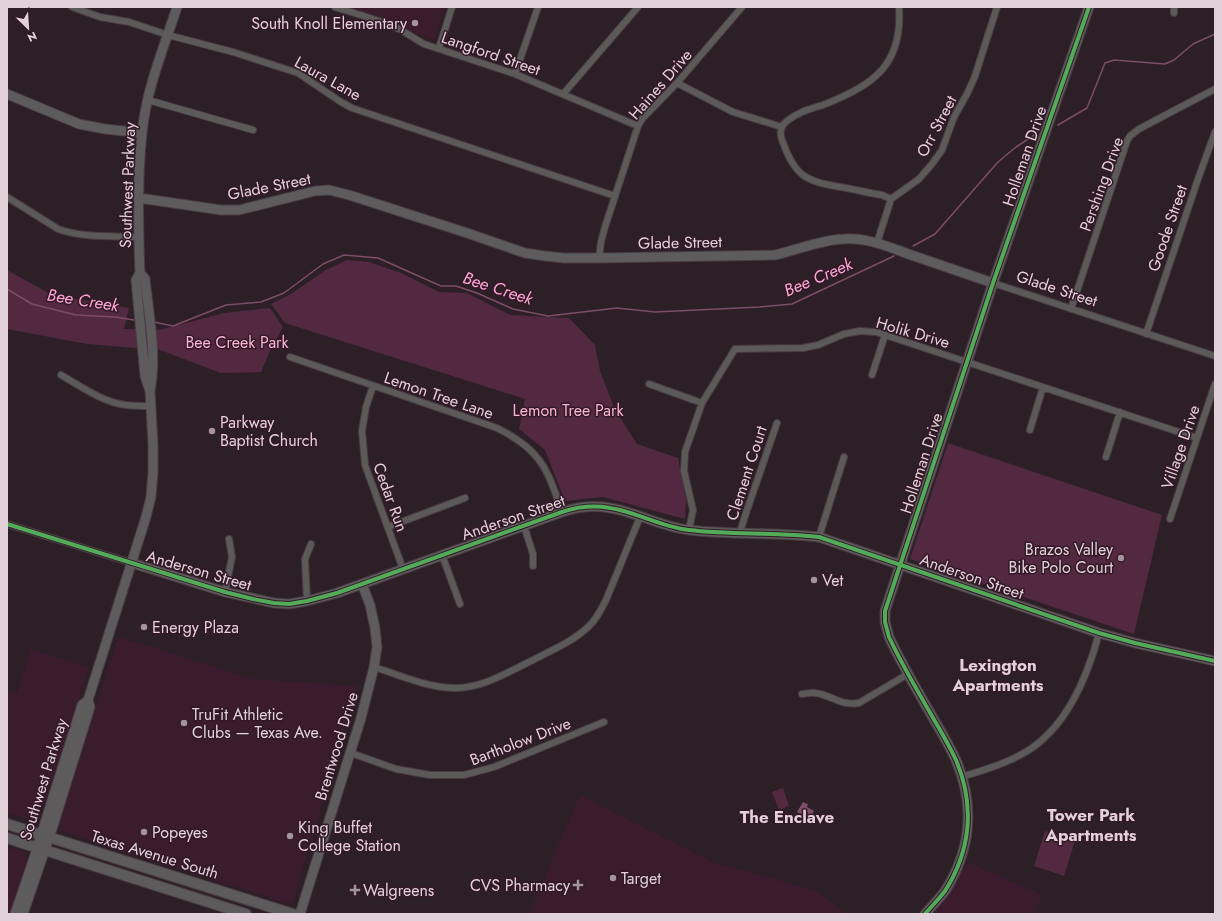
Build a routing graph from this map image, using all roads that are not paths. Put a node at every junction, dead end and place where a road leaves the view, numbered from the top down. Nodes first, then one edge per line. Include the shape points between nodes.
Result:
1 (72, 7) edge
2 (177, 7) edge
3 (335, 7) edge
4 (452, 7) edge
5 (538, 7) edge
6 (638, 7) edge
7 (742, 7) edge
8 (899, 7) edge
9 (997, 7) edge
10 (1089, 7) edge
11 (168, 35) junction
12 (439, 48) junction
13 (515, 74) junction
14 (677, 83) junction
15 (1214, 92) edge
16 (564, 93) junction
17 (7, 94) edge
18 (148, 100) junction
19 (638, 126) junction
20 (782, 127) junction
21 (253, 130) dead end
22 (1215, 132) edge
23 (142, 133) junction
24 (615, 196) junction
25 (7, 197) edge
26 (139, 198) junction
27 (891, 198) junction
28 (139, 237) junction
29 (877, 243) junction
30 (599, 258) junction
31 (993, 283) junction
32 (1071, 309) junction
33 (885, 334) junction
34 (1146, 334) junction
35 (1215, 356) edge
36 (290, 357) dead end
37 (966, 362) junction
38 (61, 374) dead end
39 (872, 375) dead end
40 (649, 384) dead end
41 (1215, 384) edge
42 (373, 386) junction
43 (1043, 387) junction
44 (702, 403) junction
45 (152, 406) junction
46 (1120, 412) junction
47 (777, 422) dead end
48 (1030, 430) dead end
49 (1197, 438) junction
50 (844, 457) dead end
51 (1106, 457) dead end
52 (465, 498) dead end
53 (562, 512) junction
54 (640, 517) junction
55 (1170, 519) dead end
56 (7, 524) edge
57 (524, 526) junction
58 (388, 527) junction
59 (689, 530) junction
60 (740, 532) junction
61 (819, 537) junction
62 (229, 539) dead end
63 (311, 544) dead end
64 (442, 555) junction
65 (132, 563) junction
66 (901, 564) junction
67 (532, 566) dead end
68 (403, 569) junction
69 (362, 584) junction
70 (225, 592) junction
71 (307, 601) junction
72 (460, 604) dead end
73 (1099, 633) junction
74 (1215, 661) edge
75 (374, 667) junction
76 (908, 674) junction
77 (802, 694) dead end
78 (604, 722) dead end
79 (351, 753) junction
80 (961, 777) junction
81 (7, 824) edge
82 (45, 836) junction
83 (7, 838) edge
84 (41, 849) junction
85 (15, 914) edge
86 (23, 914) edge
87 (246, 914) edge
88 (293, 914) edge
89 (300, 914) edge
90 (925, 914) edge

1 - 11 street, Laura Lane
2 - 11 street, Southwest Parkway
3 - 12 street, Langford Street via 388,24 424,44
4 - 12 street
5 - 13 street
6 - 16 street
7 - 14 street, Haines Drive
8 - 20 street via 900,26 896,44 888,63 876,77 840,97 799,113
9 - 27 street, Orr Street via 975,76 954,117 942,150 919,179
10 - 31 street, Holleman Drive
11 - 18 street, Southwest Parkway
11 - 24 street, Laura Lane via 298,73 352,108
12 - 13 street, Langford Street
13 - 16 street, Langford Street
14 - 19 street, Haines Drive
14 - 20 street via 733,112
15 - 32 street, Pershing Drive via 1139,129 1130,136
16 - 19 street, Langford Street
17 - 23 street via 79,124
18 - 21 street
18 - 23 street, Southwest Parkway
19 - 24 street, Haines Drive
20 - 27 street via 780,132 786,153 795,169 809,180
22 - 34 street, Goode Street
23 - 26 street, Southwest Parkway
24 - 30 street, Haines Drive via 601,242
25 - 28 street via 58,229 78,234
26 - 28 street, Southwest Parkway
26 - 30 street, Glade Street via 221,210 239,210 328,190 525,253 564,258
27 - 29 street
28 - 45 street, Southwest Parkway via 140,272 136,280 145,376
29 - 30 street, Glade Street via 844,238 775,255
29 - 31 street, Glade Street
31 - 32 street, Glade Street
31 - 37 street, Holleman Drive
32 - 34 street, Glade Street
33 - 37 street, Holik Drive
33 - 39 street
33 - 44 street, Holik Drive via 860,331 844,334 811,347 735,349
34 - 35 street, Glade Street
36 - 42 street, Lemon Tree Lane
37 - 43 street, Holik Drive
37 - 66 street, Holleman Drive
38 - 45 street via 88,391 113,402
40 - 44 street
41 - 49 street, Village Drive
42 - 53 street, Lemon Tree Lane via 497,428 513,436 542,462
42 - 58 street, Cedar Run via 362,426 363,454 368,477
43 - 46 street, Holik Drive
43 - 48 street
44 - 59 street, Holik Drive via 684,459 684,472 693,510
45 - 65 street, Southwest Parkway via 151,497
46 - 49 street, Holik Drive
46 - 51 street
47 - 60 street, Clement Court
49 - 55 street, Village Drive
50 - 61 street
52 - 58 street
53 - 54 street, Anderson Street via 592,506 609,507
53 - 57 street, Anderson Street
54 - 59 street, Anderson Street via 666,526
54 - 75 street via 599,613 587,628 565,644 492,680 464,688 430,685
56 - 65 street, Anderson Street
57 - 64 street, Anderson Street
57 - 67 street via 533,554
58 - 68 street, Cedar Run
59 - 60 street, Anderson Street
60 - 61 street, Anderson Street
61 - 66 street, Anderson Street
62 - 70 street via 232,557
63 - 71 street via 305,559
64 - 68 street, Anderson Street
64 - 72 street
65 - 70 street, Anderson Street
65 - 82 street, Southwest Parkway via 88,700 82,705
66 - 73 street, Anderson Street
66 - 76 street, Holleman Drive via 885,611 885,622 889,637
68 - 69 street, Anderson Street
69 - 71 street, Anderson Street
69 - 75 street, Brentwood Drive via 375,628 377,647
70 - 71 street, Anderson Street via 274,603
73 - 74 street, Anderson Street
73 - 80 street via 1080,686 1067,710 1042,740 1009,760
75 - 79 street, Brentwood Drive
76 - 77 street via 859,703 845,703 815,693
76 - 80 street, Holleman Drive via 953,755
78 - 79 street, Bartholow Drive via 494,767 464,775 430,775 396,769
79 - 89 street, Brentwood Drive
80 - 90 street, Holleman Drive via 968,816 966,843 957,868 944,892
81 - 82 main road, Texas Avenue South
82 - 84 street, Southwest Parkway
82 - 88 main road, Texas Avenue South
83 - 84 main road, Texas Avenue South
84 - 85 street, Southwest Parkway
84 - 86 street, Southwest Parkway
84 - 87 main road, Texas Avenue South

